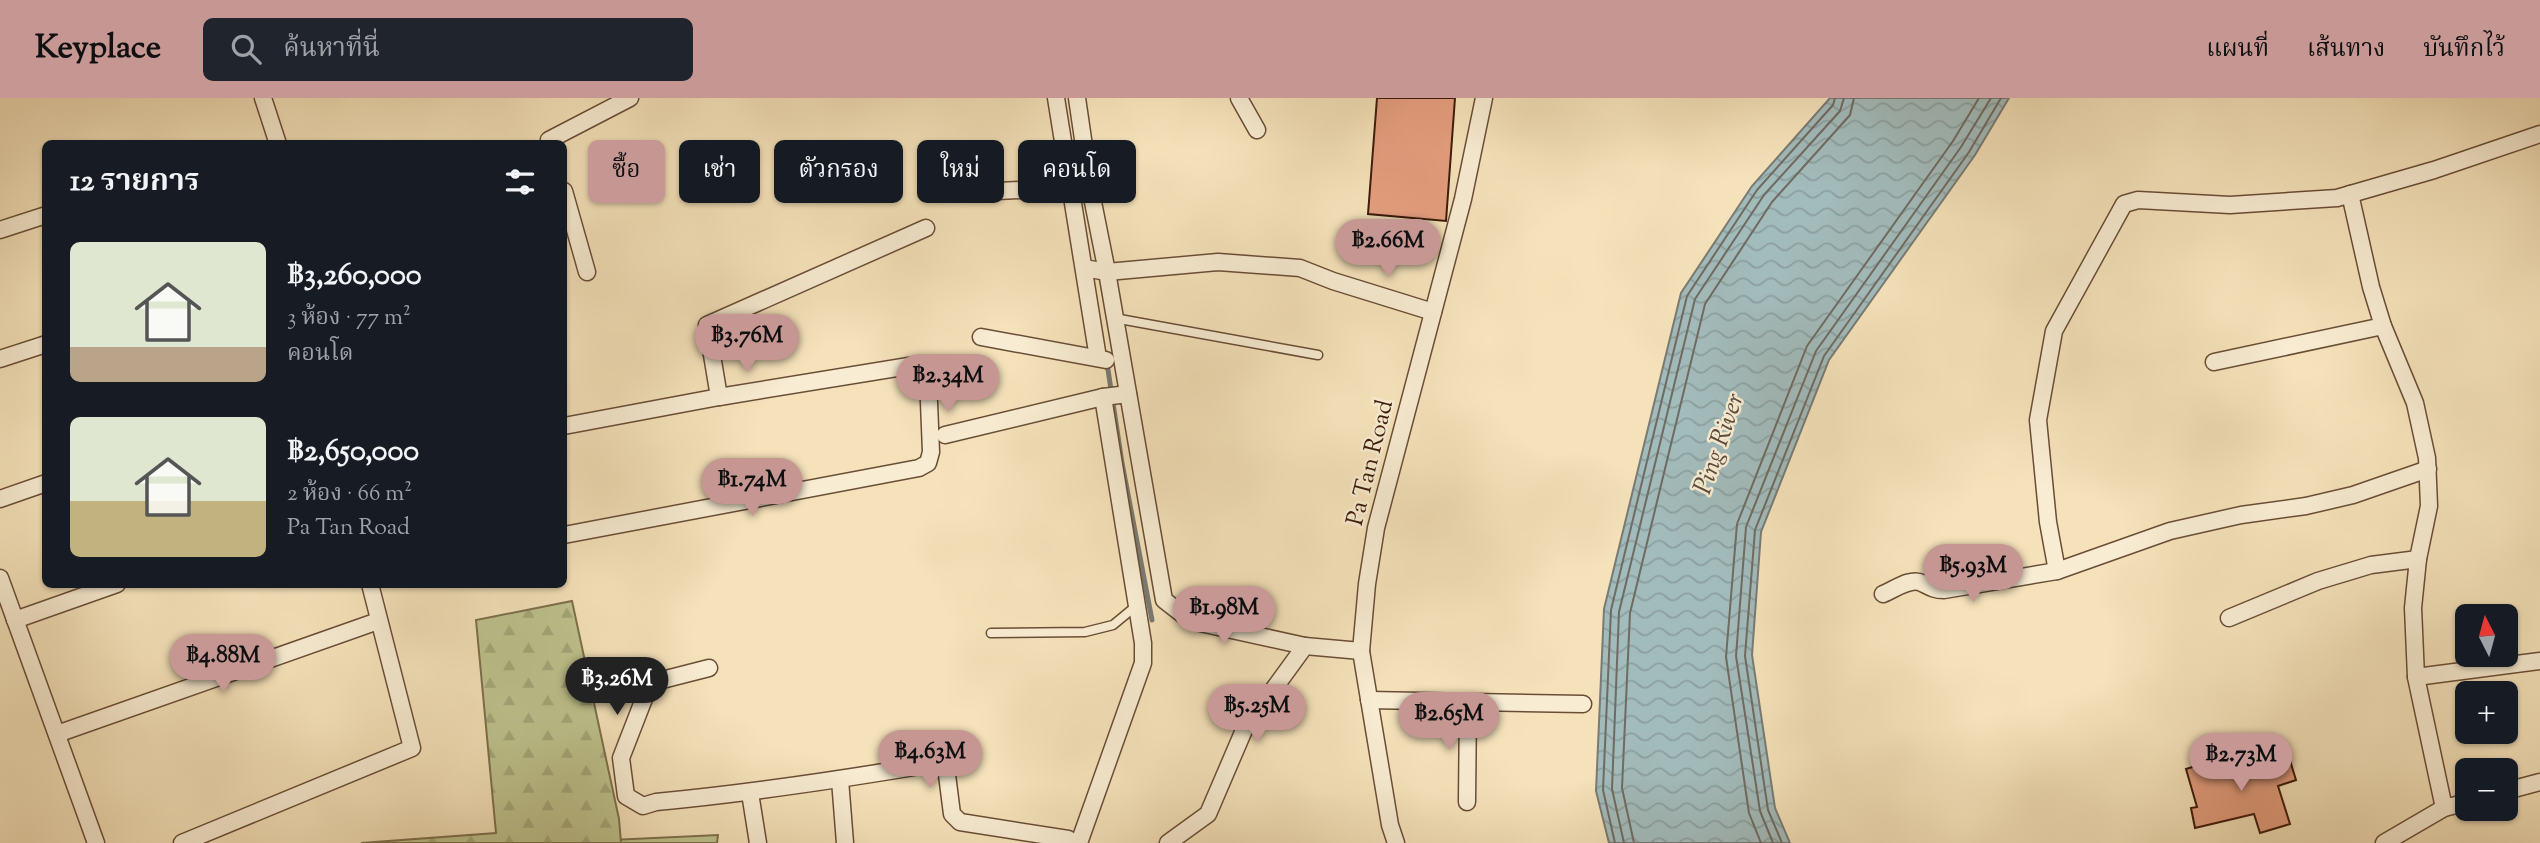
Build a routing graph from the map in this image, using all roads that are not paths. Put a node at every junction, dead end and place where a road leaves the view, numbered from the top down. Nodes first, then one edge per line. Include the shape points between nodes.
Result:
1 (263, 98) edge
2 (630, 98) edge
3 (1056, 98) edge
4 (1077, 98) edge
5 (1240, 98) edge
6 (1484, 98) edge
7 (1257, 130) dead end
8 (2540, 134) edge
9 (277, 140) edge
10 (549, 140) edge
11 (1063, 140) edge
12 (1083, 140) edge
13 (2350, 194) junction
14 (567, 202) edge
15 (1074, 203) edge
16 (1093, 203) edge
17 (42, 216) edge
18 (926, 229) dead end
19 (0, 230) edge
20 (1084, 268) junction
21 (587, 272) dead end
22 (1107, 272) junction
23 (1433, 312) junction
24 (1114, 317) junction
25 (2384, 326) junction
26 (981, 337) dead end
27 (42, 345) edge
28 (1318, 355) dead end
29 (1098, 358) junction
30 (0, 359) edge
31 (2214, 362) dead end
32 (1122, 363) junction
33 (1128, 394) junction
34 (719, 397) junction
35 (1103, 397) junction
36 (567, 425) edge
37 (945, 435) dead end
38 (2428, 469) junction
39 (1141, 470) junction
40 (1116, 476) junction
41 (42, 484) edge
42 (0, 499) edge
43 (567, 534) edge
44 (2418, 559) junction
45 (2057, 571) junction
46 (0, 578) edge
47 (106, 588) edge
48 (371, 588) edge
49 (1884, 594) dead end
50 (1164, 600) junction
51 (1136, 606) junction
52 (2229, 618) dead end
53 (16, 620) junction
54 (378, 621) junction
55 (991, 633) dead end
56 (1305, 646) junction
57 (1361, 651) junction
58 (2540, 661) edge
59 (709, 668) dead end
60 (2416, 677) junction
61 (1369, 700) junction
62 (1468, 702) junction
63 (1583, 704) dead end
64 (57, 734) junction
65 (840, 780) junction
66 (2540, 782) edge
67 (2518, 788) edge
68 (750, 793) junction
69 (1467, 802) dead end
70 (2455, 805) edge
71 (2444, 808) junction
72 (96, 843) edge
73 (182, 843) edge
74 (758, 843) edge
75 (845, 843) edge
76 (1077, 843) edge
77 (1168, 843) edge
78 (1396, 843) edge
79 (2384, 843) edge

1 - 9 street
2 - 10 street
3 - 11 street
4 - 12 street
5 - 7 street
6 - 23 street, Pa Tan Road
8 - 13 street
13 - 25 street
13 - 45 street via 2230,205 2137,200 2124,204 2054,331 2038,420
14 - 21 street
15 - 20 street
16 - 22 street
17 - 19 street
18 - 34 street via 707,325
20 - 22 street
20 - 29 street
22 - 23 street via 1218,262 1300,268
22 - 24 street
23 - 57 street, Pa Tan Road via 1376,528
24 - 28 lane
24 - 32 street
25 - 31 street
25 - 38 street via 2415,403
26 - 29 street
27 - 30 street
29 - 32 street
32 - 33 street
33 - 35 street
33 - 39 street
34 - 36 street
34 - 43 street via 915,365 924,369 928,378 928,463
35 - 37 street
35 - 40 street
38 - 44 street via 2429,506
38 - 45 street via 2353,495 2170,531
39 - 40 street
39 - 50 street
40 - 51 street
41 - 42 street
44 - 52 street via 2371,565 2318,581
44 - 60 street via 2413,608
45 - 49 street via 1944,590 1912,582
46 - 53 street
47 - 53 street
48 - 54 street
50 - 51 street
50 - 56 street via 1191,621
51 - 55 lane via 1113,625 1085,632
51 - 76 street via 1143,663
53 - 64 street
54 - 64 street
54 - 73 street via 412,748
56 - 57 street
56 - 77 street via 1244,730 1208,814
57 - 61 street, Pa Tan Road
58 - 60 street
59 - 68 street via 662,680 647,691 621,758 626,796 643,806
60 - 71 street
61 - 62 street
61 - 78 street, Pa Tan Road
62 - 63 street
62 - 69 street
64 - 72 street
65 - 68 street
65 - 75 street
65 - 76 street via 938,763 946,767 952,814 960,822
66 - 67 street
68 - 74 street
70 - 71 street
71 - 79 street

